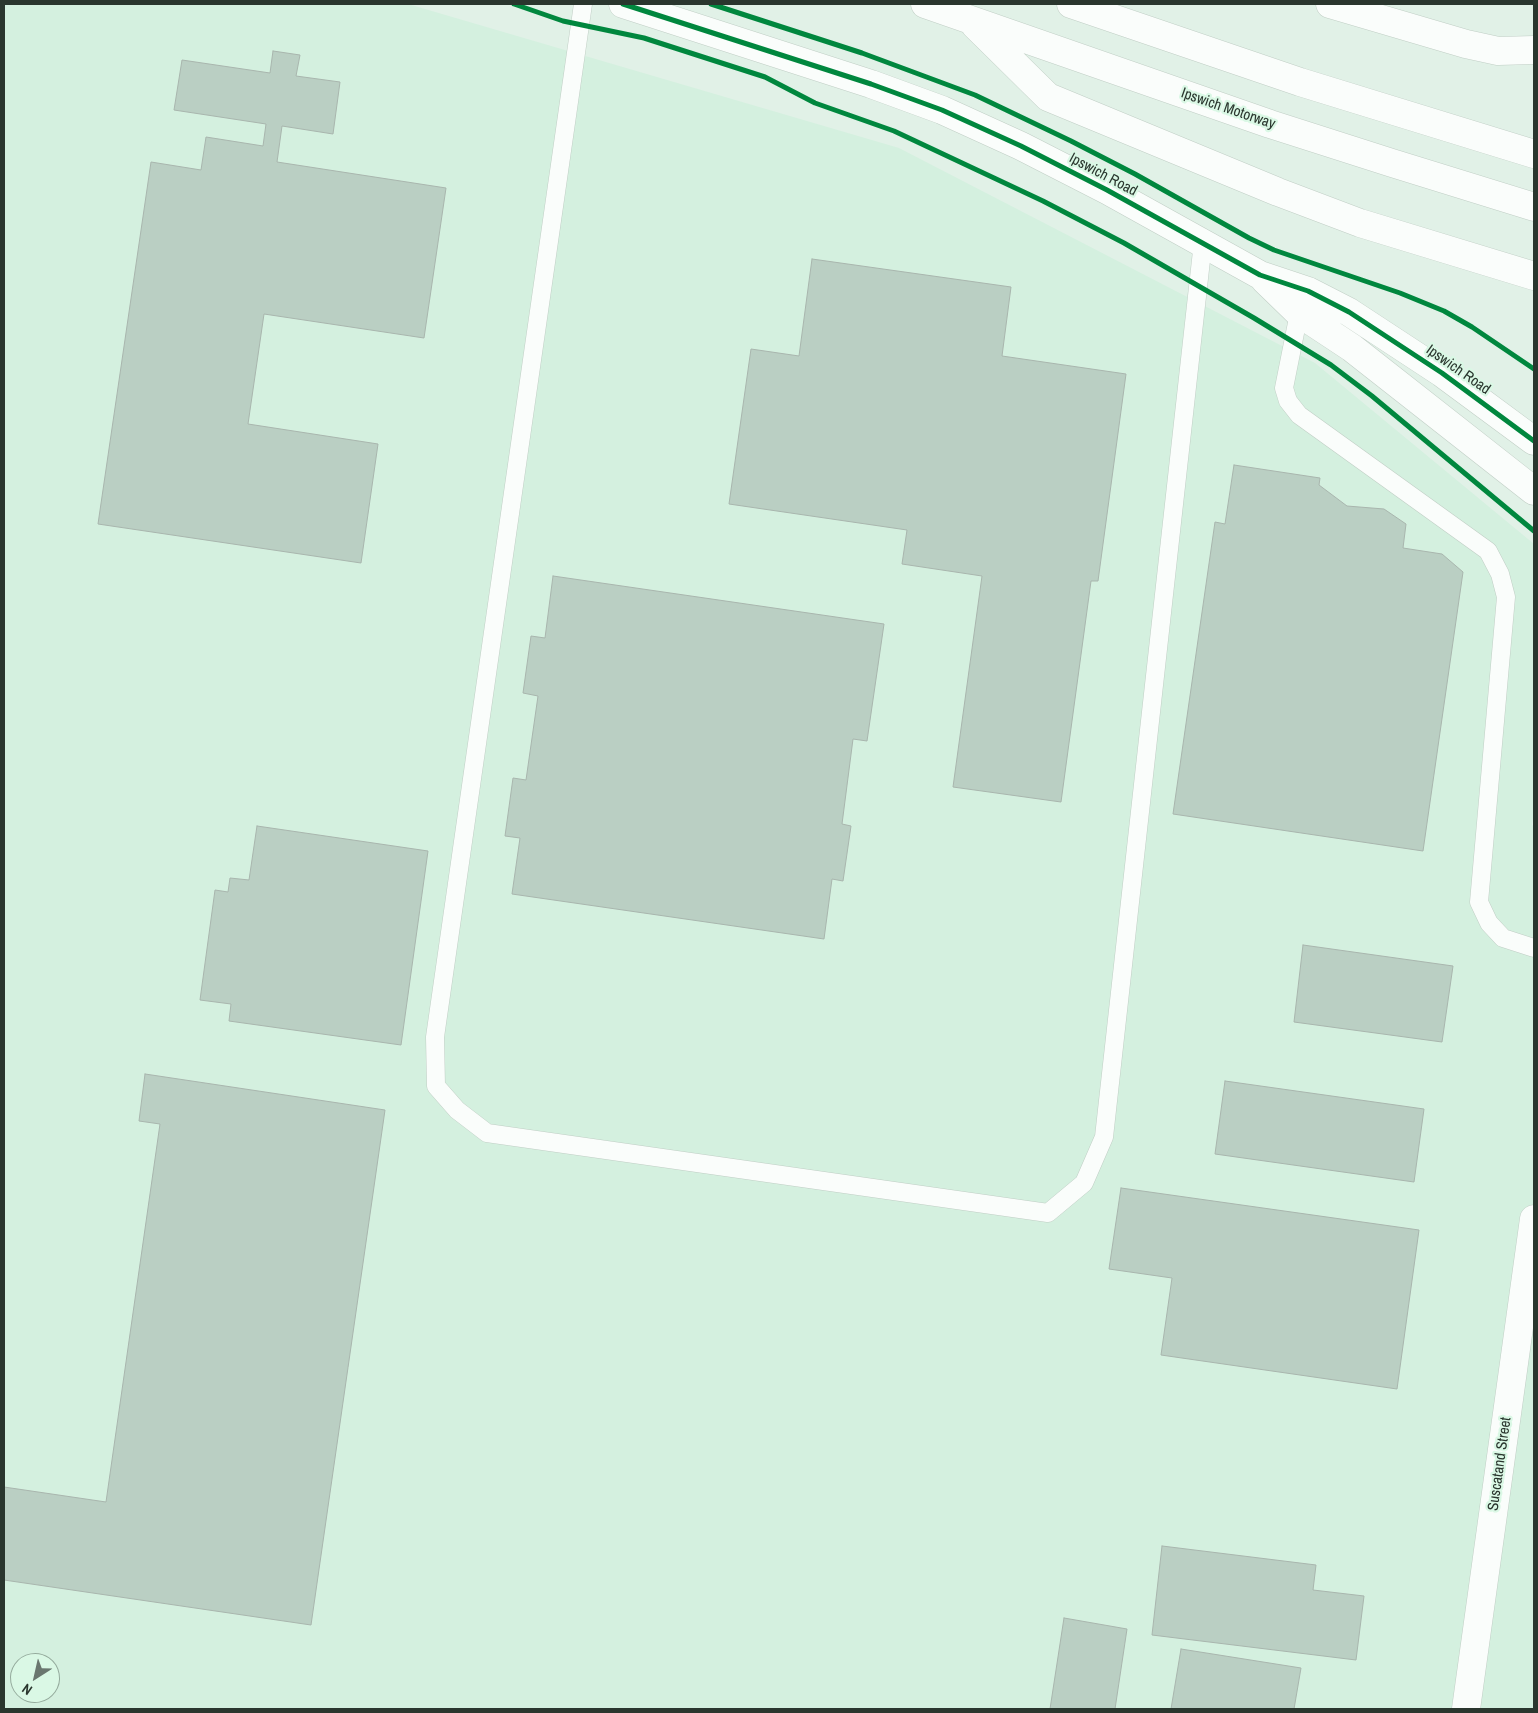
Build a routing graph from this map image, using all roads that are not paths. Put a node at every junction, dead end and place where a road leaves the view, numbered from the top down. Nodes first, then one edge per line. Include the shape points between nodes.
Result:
1 (583, 4) edge
2 (623, 4) edge
3 (925, 4) edge
4 (1071, 4) edge
5 (1330, 4) edge
6 (970, 20) junction
7 (1534, 50) edge
8 (1534, 154) edge
9 (1534, 207) edge
10 (1203, 242) junction
11 (1260, 275) junction
12 (1534, 276) edge
13 (1299, 313) junction
14 (1534, 441) edge
15 (1534, 492) edge
16 (1534, 948) edge
17 (1534, 1219) edge
18 (1466, 1709) edge

1 - 10 lane via 435,1037 436,1086 457,1110 487,1133 1048,1213 1084,1183 1104,1137
2 - 10 main road, Ipswich Road via 942,110 1021,146
3 - 6 main road, Ipswich Motorway
4 - 8 main road via 1300,82
5 - 7 main road via 1466,44 1498,51
6 - 9 main road, Ipswich Motorway via 1279,127
6 - 12 main road via 1048,97 1278,192 1436,247
10 - 11 main road, Ipswich Road
11 - 13 main road, Ipswich Road
11 - 14 main road, Ipswich Road via 1308,291 1349,312 1442,373
13 - 15 main road, Ipswich Road via 1352,348
13 - 16 lane via 1284,388 1293,408 1488,551 1500,574 1506,597 1479,902 1489,923 1504,938
17 - 18 main road, Suscatand Street

